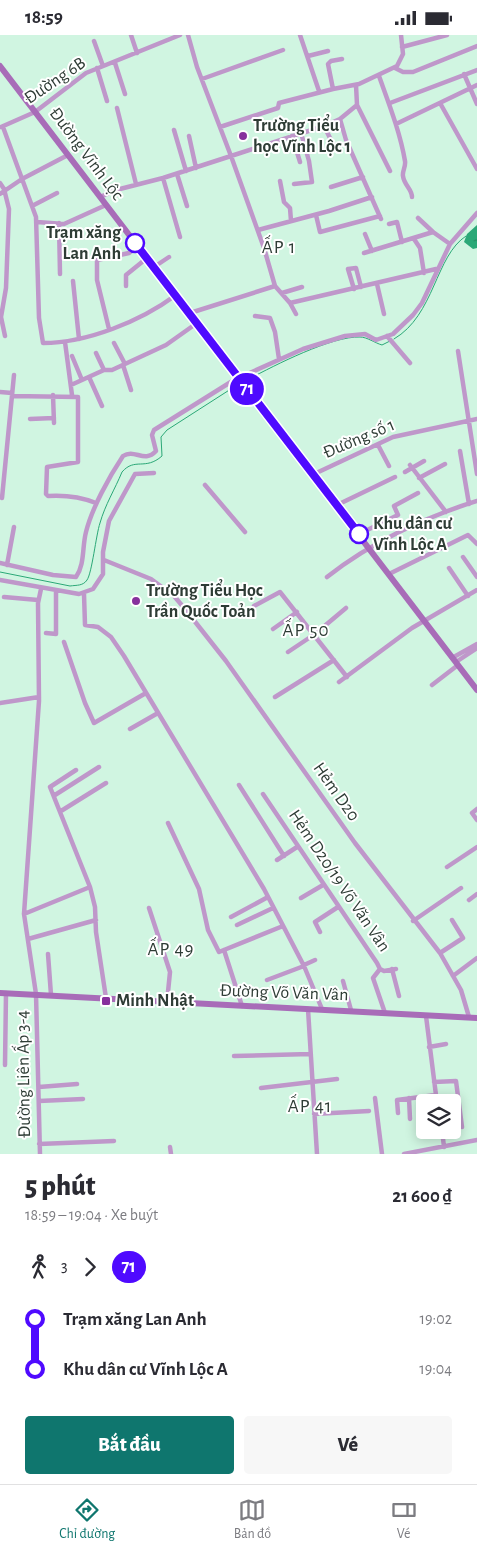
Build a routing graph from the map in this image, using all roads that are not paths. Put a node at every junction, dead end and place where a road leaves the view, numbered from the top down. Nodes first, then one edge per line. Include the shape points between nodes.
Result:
1 (131, 35) edge
2 (180, 35) edge
3 (188, 35) edge
4 (300, 35) edge
5 (400, 35) edge
6 (447, 35) edge
7 (94, 41) dead end
8 (477, 46) edge
9 (402, 47) junction
10 (284, 50) dead end
11 (328, 51) dead end
12 (137, 53) junction
13 (308, 56) junction
14 (342, 59) dead end
15 (115, 63) junction
16 (0, 66) edge
17 (103, 66) junction
18 (97, 68) junction
19 (395, 68) junction
20 (477, 70) edge
21 (464, 74) junction
22 (379, 76) junction
23 (202, 79) junction
24 (356, 85) junction
25 (477, 85) edge
26 (470, 88) junction
27 (333, 89) junction
28 (318, 91) junction
29 (125, 94) dead end
30 (107, 101) dead end
31 (390, 103) junction
32 (440, 103) junction
33 (477, 104) edge
34 (357, 105) junction
35 (117, 108) dead end
36 (35, 112) junction
37 (340, 119) junction
38 (396, 124) junction
39 (324, 126) junction
40 (1, 127) edge
41 (220, 127) junction
42 (174, 129) dead end
43 (301, 133) junction
44 (292, 135) junction
45 (189, 136) dead end
46 (333, 144) dead end
47 (68, 155) junction
48 (231, 156) junction
49 (300, 163) dead end
50 (196, 168) junction
51 (477, 169) edge
52 (186, 171) junction
53 (390, 171) dead end
54 (177, 173) junction
55 (363, 177) junction
56 (163, 178) junction
57 (22, 179) junction
58 (280, 181) dead end
59 (0, 183) edge
60 (136, 185) junction
61 (294, 185) dead end
62 (331, 187) dead end
63 (4, 189) junction
64 (57, 193) dead end
65 (0, 194) edge
66 (100, 197) junction
67 (372, 197) junction
68 (412, 197) dead end
69 (106, 205) junction
70 (32, 206) junction
71 (187, 206) dead end
72 (477, 213) edge
73 (316, 215) junction
74 (418, 218) dead end
75 (292, 221) junction
76 (37, 222) junction
77 (59, 223) junction
78 (389, 224) dead end
79 (258, 230) junction
80 (433, 232) junction
81 (366, 234) dead end
82 (180, 237) dead end
83 (414, 239) junction
84 (402, 243) junction
85 (450, 244) junction
86 (137, 246) junction
87 (372, 251) junction
88 (364, 253) dead end
89 (169, 257) dead end
90 (147, 258) junction
91 (154, 267) junction
92 (436, 269) junction
93 (424, 273) junction
94 (60, 274) dead end
95 (73, 281) dead end
96 (377, 284) junction
97 (126, 286) dead end
98 (276, 287) junction
99 (302, 287) dead end
100 (361, 287) junction
101 (354, 289) junction
102 (282, 293) junction
103 (176, 295) junction
104 (290, 303) junction
105 (1, 312) edge
106 (190, 313) junction
107 (384, 314) dead end
108 (296, 315) dead end
109 (255, 316) dead end
110 (197, 323) junction
111 (109, 329) junction
112 (5, 337) dead end
113 (79, 339) junction
114 (390, 339) junction
115 (65, 342) junction
116 (114, 343) dead end
117 (458, 351) dead end
118 (96, 353) dead end
119 (72, 356) dead end
120 (279, 359) junction
121 (410, 363) dead end
122 (124, 365) junction
123 (104, 370) junction
124 (14, 375) dead end
125 (89, 377) junction
126 (238, 378) junction
127 (82, 380) junction
128 (71, 385) junction
129 (131, 391) dead end
130 (0, 393) edge
131 (12, 394) junction
132 (53, 395) junction
133 (72, 395) junction
134 (102, 406) dead end
135 (30, 419) dead end
136 (477, 419) edge
137 (469, 420) junction
138 (378, 445) junction
139 (460, 451) dead end
140 (424, 461) dead end
141 (445, 464) dead end
142 (389, 466) dead end
143 (411, 467) junction
144 (405, 472) dead end
145 (154, 473) dead end
146 (477, 474) edge
147 (2, 475) edge
148 (312, 475) junction
149 (396, 477) dead end
150 (418, 478) junction
151 (205, 485) dead end
152 (418, 493) dead end
153 (2, 498) dead end
154 (477, 501) edge
155 (96, 503) junction
156 (469, 504) junction
157 (337, 505) junction
158 (446, 511) junction
159 (14, 527) dead end
160 (245, 532) dead end
161 (359, 534) junction
162 (476, 542) edge
163 (370, 548) junction
164 (463, 557) dead end
165 (104, 560) junction
166 (0, 563) edge
167 (7, 565) junction
168 (449, 568) dead end
169 (390, 574) junction
170 (327, 577) dead end
171 (477, 577) edge
172 (0, 580) edge
173 (41, 589) junction
174 (477, 590) edge
175 (56, 591) junction
176 (84, 594) junction
177 (468, 596) junction
178 (4, 597) dead end
179 (38, 600) junction
180 (254, 606) dead end
181 (346, 608) dead end
182 (297, 612) junction
183 (424, 621) junction
184 (273, 629) dead end
185 (46, 633) dead end
186 (315, 634) junction
187 (64, 642) dead end
188 (477, 644) edge
189 (477, 649) edge
190 (288, 652) dead end
191 (334, 660) junction
192 (455, 662) junction
193 (347, 677) junction
194 (340, 682) dead end
195 (432, 685) dead end
196 (477, 690) edge
197 (146, 693) junction
198 (39, 697) junction
199 (275, 697) dead end
200 (0, 703) edge
201 (158, 713) junction
202 (130, 729) dead end
203 (100, 767) dead end
204 (76, 770) dead end
205 (106, 783) dead end
206 (239, 785) dead end
207 (55, 795) junction
208 (264, 795) dead end
209 (477, 809) edge
210 (61, 811) junction
211 (477, 820) edge
212 (168, 823) dead end
213 (297, 847) junction
214 (477, 847) edge
215 (284, 856) junction
216 (277, 860) dead end
217 (447, 867) dead end
218 (323, 885) junction
219 (90, 887) junction
220 (461, 888) dead end
221 (477, 895) edge
222 (268, 897) junction
223 (301, 898) dead end
224 (469, 900) dead end
225 (338, 907) junction
226 (149, 908) dead end
227 (273, 908) junction
228 (24, 913) junction
229 (231, 917) dead end
230 (96, 921) junction
231 (413, 921) junction
232 (452, 921) dead end
233 (237, 925) dead end
234 (282, 925) junction
235 (320, 932) dead end
236 (28, 939) junction
237 (224, 951) junction
238 (440, 953) junction
239 (48, 954) dead end
240 (477, 958) edge
241 (315, 960) dead end
242 (304, 965) junction
243 (380, 969) junction
244 (453, 976) junction
245 (267, 980) dead end
246 (343, 981) dead end
247 (3, 993) edge
248 (36, 994) junction
249 (51, 995) junction
250 (399, 996) dead end
251 (106, 998) junction
252 (167, 1002) junction
253 (242, 1006) junction
254 (308, 1009) junction
255 (322, 1009) junction
256 (351, 1010) junction
257 (385, 1013) junction
258 (426, 1016) junction
259 (469, 1017) junction
260 (477, 1018) edge
261 (446, 1044) dead end
262 (429, 1047) junction
263 (310, 1054) junction
264 (234, 1055) dead end
265 (3, 1057) edge
266 (5, 1065) dead end
267 (337, 1079) dead end
268 (311, 1082) junction
269 (434, 1082) junction
270 (77, 1084) dead end
271 (39, 1087) junction
272 (261, 1088) dead end
273 (436, 1094) edge
274 (416, 1097) edge
275 (375, 1098) dead end
276 (409, 1098) junction
277 (83, 1099) dead end
278 (38, 1101) junction
279 (369, 1111) dead end
280 (398, 1113) dead end
281 (314, 1114) junction
282 (410, 1119) dead end
283 (462, 1127) dead end
284 (443, 1139) edge
285 (477, 1140) edge
286 (114, 1141) dead end
287 (39, 1144) junction
288 (170, 1147) dead end
289 (444, 1147) junction
290 (40, 1154) edge
291 (171, 1154) edge
292 (316, 1154) edge
293 (382, 1154) edge
294 (404, 1154) edge

1 - 12 street
2 - 12 street, Đường 6B
3 - 23 street
4 - 13 street
5 - 9 street
6 - 9 street
7 - 17 street
8 - 19 street via 413,72
9 - 19 street via 402,58
10 - 23 street
11 - 13 street
12 - 15 street, Đường 6B
13 - 28 street
14 - 27 street via 328,65
15 - 17 street, Đường 6B
15 - 29 street
16 - 36 main road, Đường Vĩnh Lộc
17 - 18 street, Đường 6B
18 - 30 street
18 - 36 street, Đường 6B
19 - 22 street
20 - 21 street
21 - 26 street
21 - 31 street
22 - 24 street
22 - 31 street
23 - 41 street
24 - 27 street
24 - 34 street
25 - 26 street
26 - 32 street
26 - 33 street
27 - 28 street
28 - 41 street
31 - 38 street
32 - 38 street
32 - 51 street
34 - 37 street
34 - 53 street
35 - 60 street
36 - 40 street, Đường 6B
36 - 47 main road, Đường Vĩnh Lộc
37 - 39 street
37 - 55 street
38 - 68 street via 405,162 402,173
39 - 43 street
39 - 46 street
40 - 57 street
41 - 48 street
42 - 52 street
43 - 44 street
43 - 61 street via 312,182
44 - 48 street
44 - 49 street
45 - 50 street
47 - 57 street
47 - 66 main road, Đường Vĩnh Lộc
48 - 50 street
48 - 79 street
50 - 52 street
52 - 54 street
54 - 56 street
54 - 71 street
55 - 62 street
55 - 67 street
56 - 60 street
56 - 82 street
57 - 63 street
57 - 70 street
58 - 75 street
59 - 63 street
60 - 66 street
63 - 65 street
63 - 105 street via 9,209 6,288
64 - 70 street
66 - 69 main road, Đường Vĩnh Lộc
67 - 73 street
67 - 73 street via 381,217 320,232
69 - 77 street via 64,224
69 - 86 main road, Đường Vĩnh Lộc
70 - 76 street
72 - 85 street
73 - 75 street
74 - 80 street
75 - 79 street
76 - 77 street
76 - 115 street via 39,318 43,343
77 - 94 street
78 - 84 street via 397,223
79 - 98 street
80 - 83 street
80 - 85 street
81 - 87 street
83 - 84 street
83 - 93 street via 420,248
84 - 87 street
85 - 92 street
86 - 90 main road, Đường Vĩnh Lộc
86 - 111 street via 129,253 98,260 97,280
87 - 88 street
89 - 91 street
90 - 91 main road, Đường Vĩnh Lộc
90 - 97 street via 126,275
91 - 103 main road, Đường Vĩnh Lộc
92 - 93 street
92 - 114 street via 422,303
93 - 96 street
95 - 113 street
96 - 100 street
96 - 107 street
98 - 102 street
98 - 106 street
99 - 102 street
100 - 101 street
100 - 101 street via 356,268 351,268 348,269
101 - 104 street
102 - 104 street
103 - 106 main road, Đường Vĩnh Lộc
103 - 111 street via 156,311
104 - 108 street
105 - 112 street
106 - 110 main road, Đường Vĩnh Lộc
109 - 120 street via 270,318
110 - 122 street via 166,345
110 - 126 main road, Đường Vĩnh Lộc
111 - 113 street
113 - 115 street
114 - 120 street via 376,340 365,334 345,336
114 - 121 street
115 - 128 street
116 - 122 street
117 - 137 street
118 - 123 street
119 - 127 street
120 - 126 street
122 - 123 street
122 - 129 street
123 - 125 street
124 - 131 street
125 - 127 street
125 - 134 street
126 - 148 main road, Đường Vĩnh Lộc
126 - 155 street via 154,431 156,451 151,457 138,457 131,453 123,456
127 - 128 street
128 - 133 street
130 - 131 street
131 - 132 street
131 - 147 street
132 - 133 street
132 - 135 street via 54,421
133 - 155 street via 79,399 78,462 47,467 46,494 48,497 83,498
136 - 137 street, Đường số 1
137 - 138 street, Đường số 1 via 393,437
137 - 146 street
138 - 142 street
138 - 148 street, Đường số 1
139 - 156 street
140 - 143 street
141 - 150 street
143 - 144 street
143 - 150 street
145 - 165 street via 137,473 130,480 109,521 102,553
147 - 153 street
148 - 157 main road, Đường Vĩnh Lộc
149 - 157 street
150 - 158 street
151 - 160 street
152 - 161 street via 394,506 398,515
154 - 156 street
155 - 167 street via 76,577
156 - 158 street
157 - 161 main road, Đường Vĩnh Lộc
158 - 163 street
159 - 167 street
161 - 163 main road, Đường Vĩnh Lộc
162 - 169 street via 468,535 463,536
163 - 169 main road, Đường Vĩnh Lộc
163 - 170 street
164 - 171 street
165 - 176 street via 99,583
165 - 231 street, Hẻm D20 via 151,579 168,590 226,661
166 - 167 street
168 - 177 street
169 - 183 main road, Đường Vĩnh Lộc
172 - 173 street
173 - 175 street
173 - 179 street, Đường Liên Ấp 3-4
174 - 177 street
175 - 176 street
175 - 185 street via 56,634
176 - 197 street via 85,625 96,625 111,637
177 - 183 street
178 - 179 street
179 - 198 street, Đường Liên Ấp 3-4
180 - 182 street via 280,592
181 - 186 street
182 - 184 street
182 - 186 street
183 - 192 main road, Đường Vĩnh Lộc
183 - 193 street
186 - 190 street
186 - 191 street
187 - 197 street via 94,723
188 - 192 street
189 - 192 street
191 - 193 street
191 - 199 street
192 - 195 street
192 - 196 main road, Đường Vĩnh Lộc
193 - 194 street
197 - 201 street
198 - 200 street
198 - 228 street, Đường Liên Ấp 3-4
201 - 202 street
201 - 222 street
203 - 207 street
204 - 207 street via 50,787
205 - 210 street
206 - 215 street
207 - 210 street
208 - 213 street, Hẻm D20/19 Võ Văn Vân via 282,818
209 - 211 street via 472,813
210 - 219 street
212 - 237 street via 199,889 211,938 219,952
213 - 215 street
213 - 218 street, Hẻm D20/19 Võ Văn Vân
214 - 217 street
215 - 216 street
218 - 223 street
218 - 225 street, Hẻm D20/19 Võ Văn Vân
219 - 228 street
219 - 230 street
220 - 231 street
221 - 224 street
222 - 227 street
222 - 229 street
225 - 235 street via 315,922
225 - 243 street, Hẻm D20/19 Võ Văn Vân
226 - 252 street via 170,972
227 - 233 street
227 - 234 street
228 - 236 street, Đường Liên Ấp 3-4
230 - 236 street
230 - 251 street
231 - 238 street, Hẻm D20
232 - 238 street via 463,937
234 - 237 street
234 - 242 street
236 - 248 street, Đường Liên Ấp 3-4
237 - 253 street
238 - 244 street, Hẻm D20 via 441,962
239 - 249 street
240 - 244 street
241 - 242 street
242 - 245 street
242 - 255 street
243 - 250 street via 394,969
243 - 257 street, Hẻm D20/19 Võ Văn Vân via 374,978
244 - 259 street, Hẻm D20
246 - 256 street
247 - 248 main road, Đường Võ Văn Vân
247 - 265 street
248 - 249 main road, Đường Võ Văn Vân
248 - 271 street, Đường Liên Ấp 3-4
249 - 251 main road, Đường Võ Văn Vân
251 - 252 main road, Đường Võ Văn Vân
252 - 253 main road, Đường Võ Văn Vân
253 - 254 main road, Đường Võ Văn Vân
254 - 255 main road, Đường Võ Văn Vân
254 - 263 street
255 - 256 main road, Đường Võ Văn Vân
256 - 257 main road, Đường Võ Văn Vân
257 - 258 main road, Đường Võ Văn Vân
258 - 259 main road, Đường Võ Văn Vân
258 - 262 street
259 - 260 main road, Đường Võ Văn Vân
261 - 262 street
262 - 269 street
263 - 264 street
263 - 268 street
265 - 266 street
267 - 268 street
268 - 272 street
268 - 281 street
269 - 273 street
269 - 283 street via 456,1081
270 - 271 street
271 - 278 street, Đường Liên Ấp 3-4
274 - 276 street
275 - 293 street
276 - 280 street via 397,1100
276 - 282 street
277 - 278 street
278 - 287 street, Đường Liên Ấp 3-4
279 - 281 street
281 - 292 street
284 - 289 street
285 - 289 street
286 - 287 street
287 - 290 street, Đường Liên Ấp 3-4
288 - 291 street
289 - 294 street

